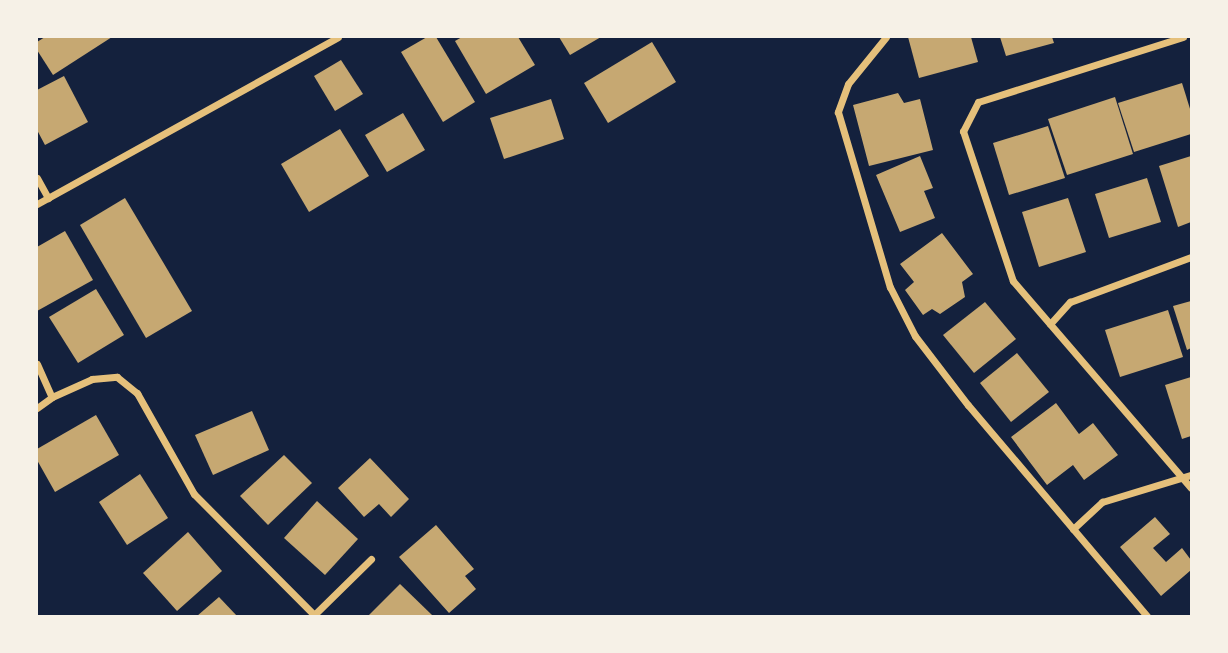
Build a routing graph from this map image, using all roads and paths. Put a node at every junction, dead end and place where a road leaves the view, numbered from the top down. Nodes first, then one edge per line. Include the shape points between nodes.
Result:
1 (338, 37) edge
2 (886, 37) edge
3 (1183, 37) edge
4 (37, 178) edge
5 (48, 198) junction
6 (37, 204) edge
7 (1191, 257) edge
8 (1050, 324) junction
9 (37, 364) edge
10 (52, 397) junction
11 (37, 408) edge
12 (1191, 475) edge
13 (1182, 477) junction
14 (1191, 488) edge
15 (1073, 529) junction
16 (371, 559) dead end
17 (315, 616) edge
18 (1147, 616) edge

1 - 5 street
2 - 15 street via 848,84 838,112 890,287 915,336
3 - 8 street via 978,102 963,131 1013,281
4 - 5 street
5 - 6 street
7 - 8 street via 1070,302
8 - 13 street
9 - 10 street
10 - 11 street
10 - 17 street via 92,379 117,377 137,393 194,494
12 - 13 street
13 - 14 street
13 - 15 street via 1102,502
15 - 18 street
16 - 17 street

